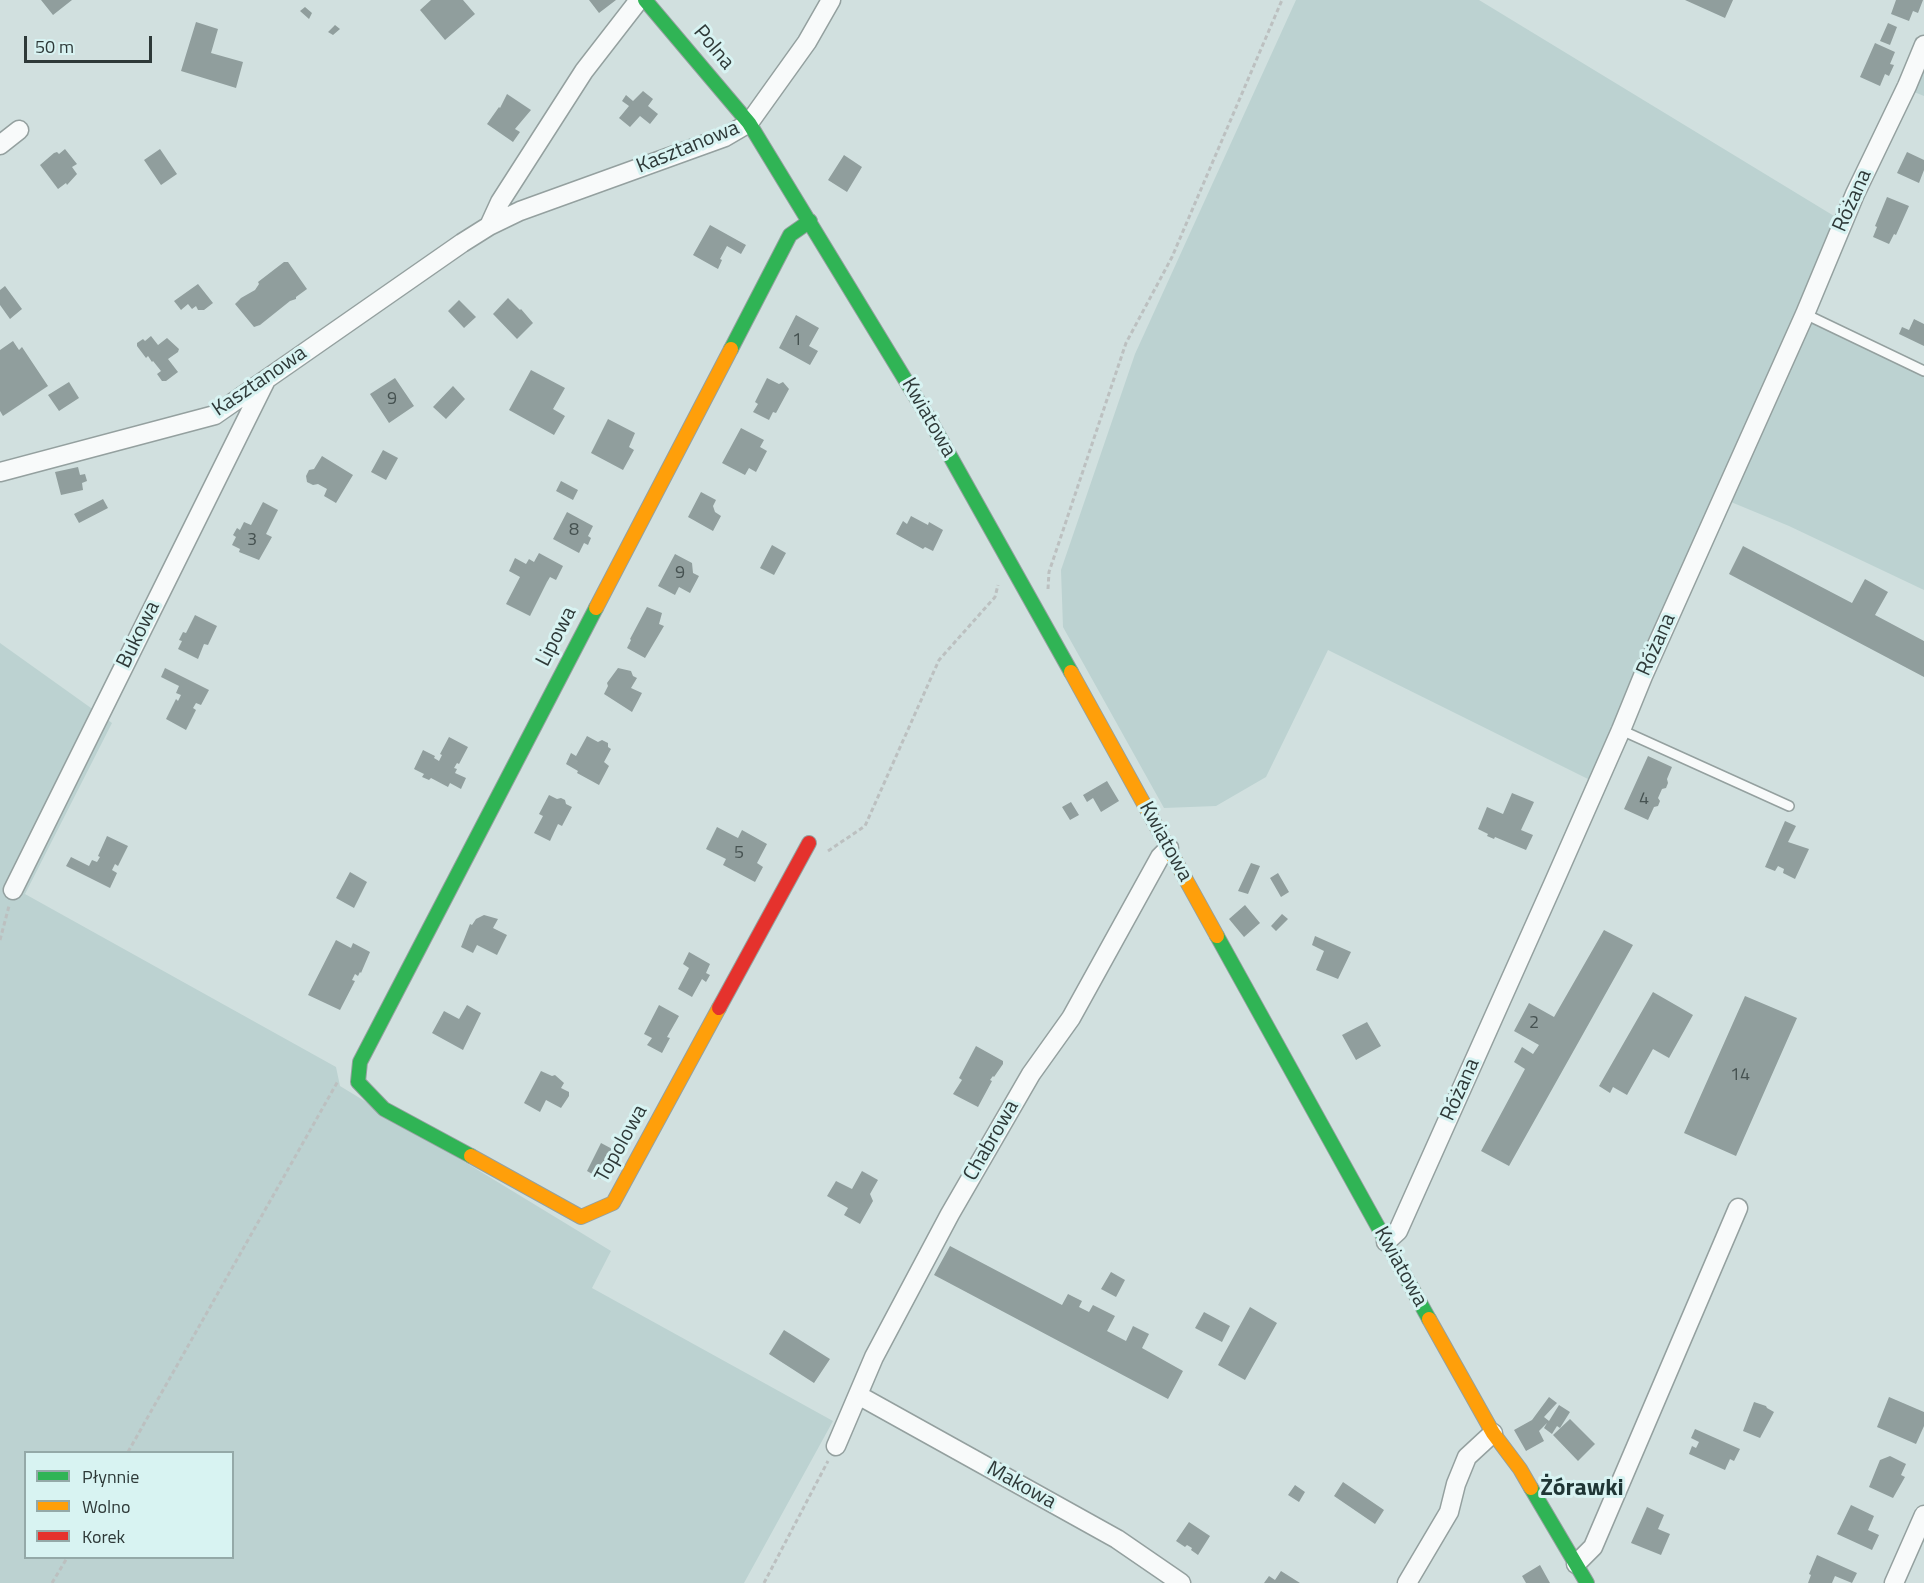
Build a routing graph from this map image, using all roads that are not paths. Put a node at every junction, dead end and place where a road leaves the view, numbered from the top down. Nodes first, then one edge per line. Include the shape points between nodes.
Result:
1 (639, 0) edge
2 (645, 0) edge
3 (831, 0) edge
4 (1924, 45) edge
5 (749, 123) junction
6 (19, 130) dead end
7 (0, 145) edge
8 (810, 221) junction
9 (489, 226) junction
10 (1805, 314) junction
11 (1924, 371) edge
12 (266, 380) junction
13 (0, 472) edge
14 (1621, 730) junction
15 (1789, 806) dead end
16 (809, 843) dead end
17 (1169, 848) junction
18 (13, 890) road end
19 (358, 1082) joint
20 (1738, 1208) dead end
21 (1386, 1242) junction
22 (858, 1395) junction
23 (1493, 1433) junction
24 (836, 1446) road end
25 (1924, 1515) edge
26 (1576, 1564) junction
27 (1182, 1583) edge
28 (1407, 1583) edge
29 (1587, 1583) edge
30 (1893, 1583) edge

1 - 9 street via 584,71 500,202
2 - 5 street, Polna
3 - 5 street, Kasztanowa via 807,42
4 - 10 street, Różana
5 - 8 street, Kwiatowa
5 - 9 street, Kasztanowa via 725,137 520,211
6 - 7 street
8 - 17 street, Kwiatowa via 931,422
8 - 19 street, Lipowa via 790,235 360,1062
9 - 12 street, Kasztanowa
10 - 11 lane
10 - 14 street, Różana
12 - 13 street, Kasztanowa via 215,416
12 - 18 street, Bukowa
14 - 15 lane
14 - 21 street, Różana via 1398,1231
16 - 19 street, Topolowa via 613,1203 581,1217 384,1109
17 - 21 street, Kwiatowa
17 - 22 street, Chabrowa via 1160,857 1071,1018 1031,1074 950,1214
20 - 26 street via 1593,1547
21 - 23 street, Kwiatowa
22 - 24 street, Chabrowa
22 - 27 street, Makowa via 1118,1539
23 - 26 street, Kwiatowa via 1520,1469
23 - 28 street via 1467,1457 1449,1512
25 - 30 street
26 - 29 street, Kwiatowa

